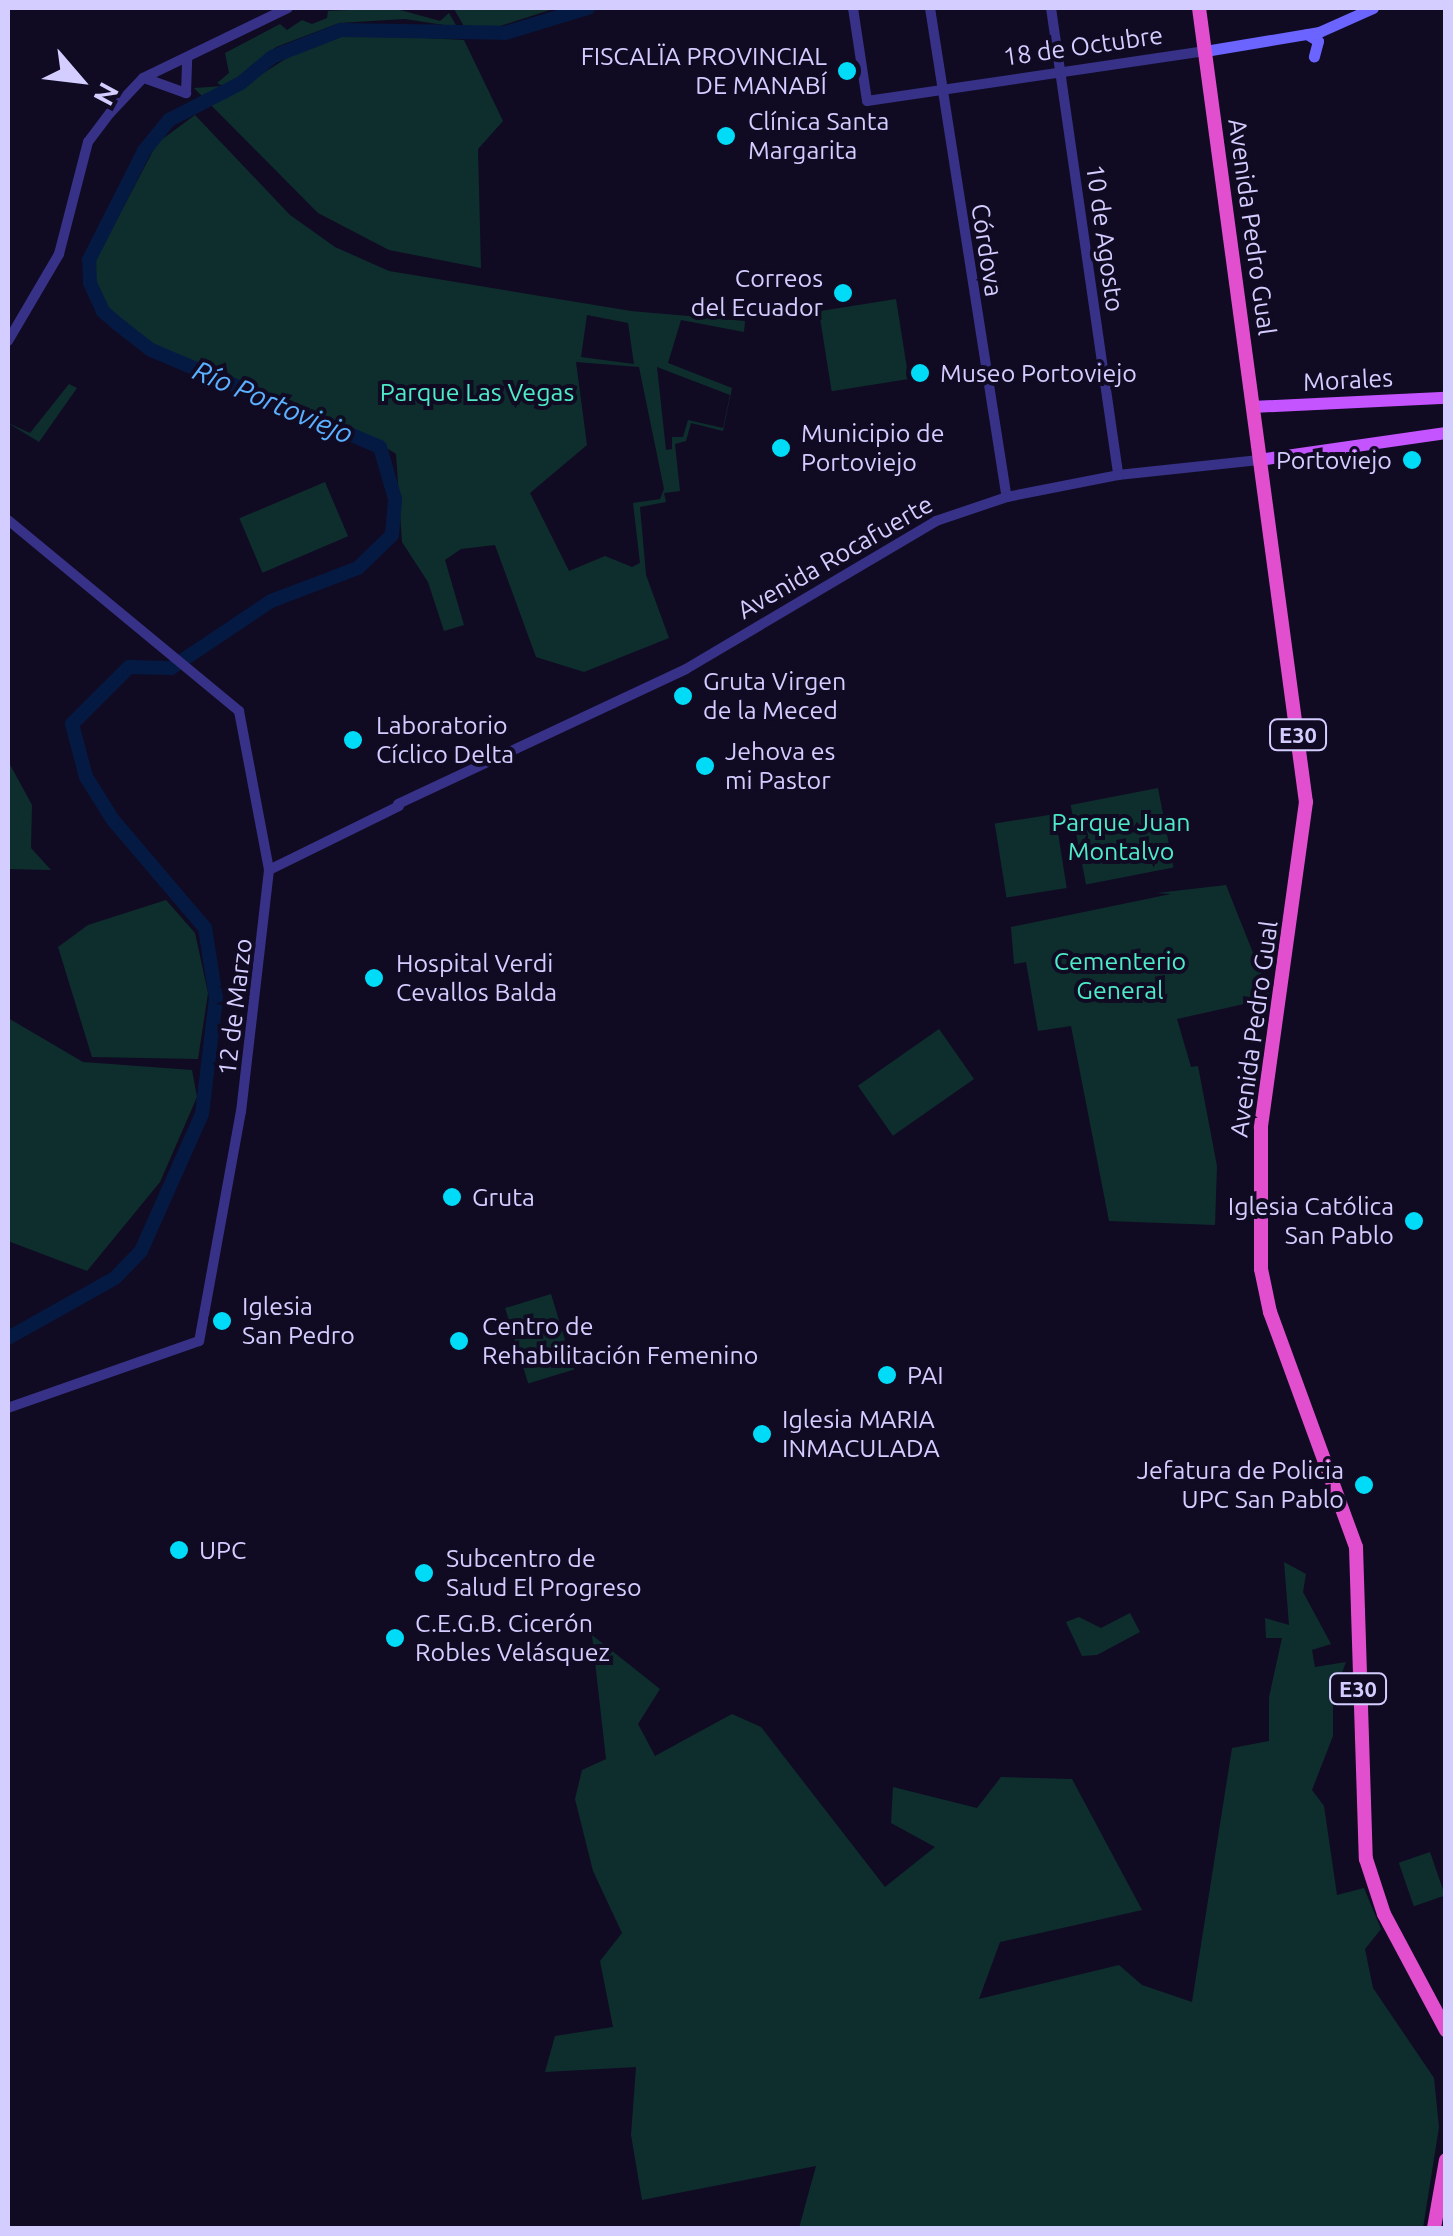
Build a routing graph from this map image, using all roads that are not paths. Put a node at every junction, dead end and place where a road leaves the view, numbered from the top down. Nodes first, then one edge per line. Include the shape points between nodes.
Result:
1 (288, 8) edge
2 (853, 8) edge
3 (930, 8) edge
4 (1051, 8) edge
5 (1199, 8) edge
6 (1368, 10) edge
7 (1307, 34) junction
8 (1205, 51) junction
9 (1314, 56) dead end
10 (188, 59) junction
11 (1061, 72) junction
12 (144, 78) junction
13 (942, 90) junction
14 (8, 341) edge
15 (1446, 398) edge
16 (1252, 408) junction
17 (1446, 434) edge
18 (1259, 460) junction
19 (1118, 475) junction
20 (1007, 498) junction
21 (8, 520) edge
22 (268, 867) junction
23 (8, 1408) edge
24 (1446, 2030) edge
25 (1446, 2160) edge
26 (1434, 2228) edge

1 - 10 street
2 - 13 street, 18 de Octubre via 867,101
3 - 13 street, Córdova
4 - 11 street, 10 de Agosto
5 - 8 highway, Avenida Pedro Gual / E30
6 - 7 main road, 18 de Octubre
7 - 8 main road, 18 de Octubre
7 - 9 main road via 1318,41
8 - 11 street, 18 de Octubre
8 - 16 highway, Avenida Pedro Gual / E30
10 - 12 street
10 - 12 street via 186,93
11 - 13 street, 18 de Octubre
11 - 19 street, 10 de Agosto
12 - 14 street via 88,142 64,244
13 - 20 street, Córdova
15 - 16 main road, Morales
16 - 18 highway, Avenida Pedro Gual / E30
17 - 18 main road, Avenida Rocafuerte
18 - 19 street, Avenida Rocafuerte
18 - 24 highway, Avenida Pedro Gual / E30 via 1306,802 1261,1128 1261,1269 1270,1312 1356,1547 1366,1860 1384,1914
19 - 20 street, Avenida Rocafuerte
20 - 22 street, Avenida Rocafuerte via 936,521 686,669
21 - 22 street, 12 de Marzo via 245,722
22 - 23 street, 12 de Marzo via 241,1111 199,1341
25 - 26 highway

